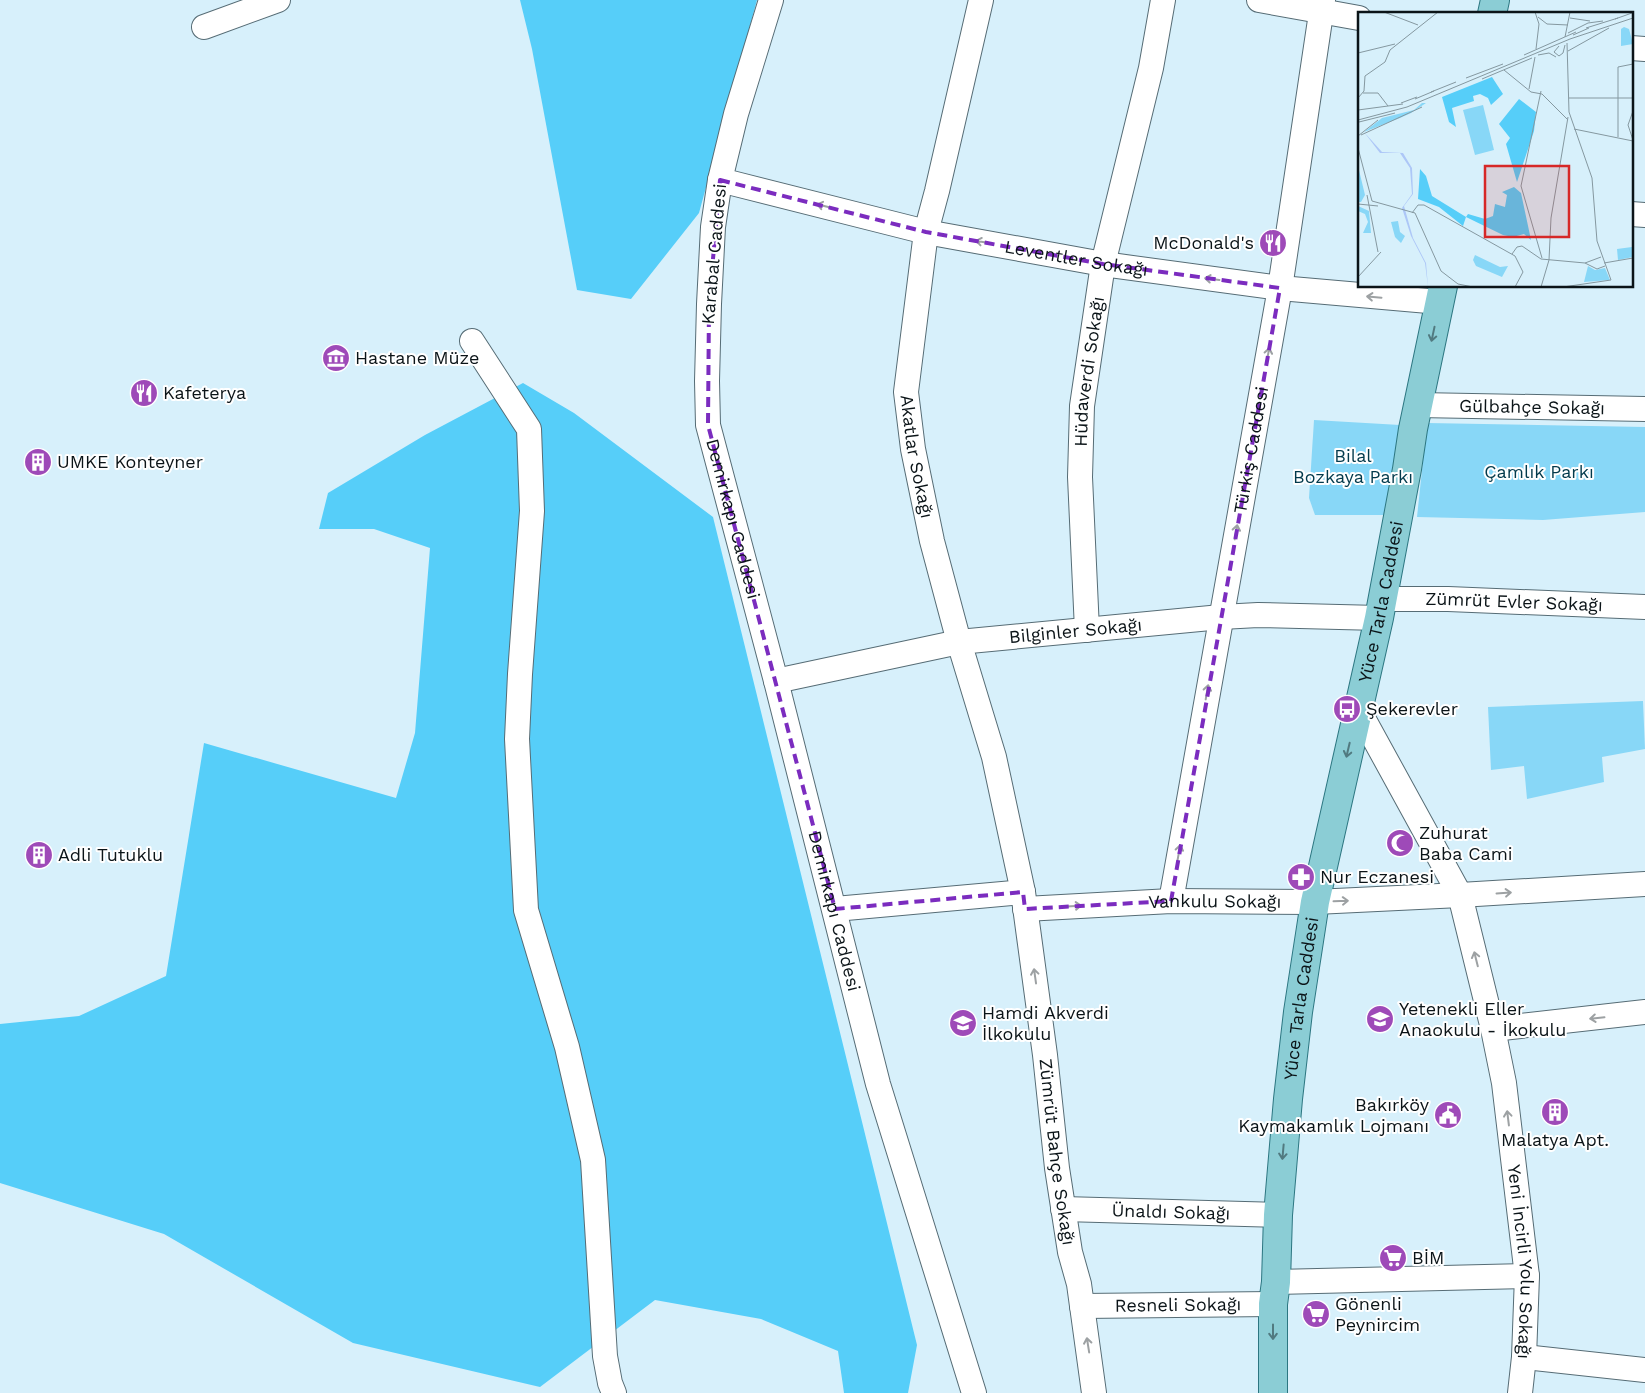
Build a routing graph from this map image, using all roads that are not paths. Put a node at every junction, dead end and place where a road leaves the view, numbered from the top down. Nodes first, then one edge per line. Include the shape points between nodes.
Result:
1 (278, 0) edge
2 (771, 0) edge
3 (981, 0) edge
4 (1163, 0) edge
5 (1259, 0) edge
6 (1322, 6) edge
7 (1358, 18) edge
8 (204, 27) dead end
9 (1632, 48) edge
10 (1645, 49) edge
11 (720, 180) junction
12 (1632, 214) edge
13 (1645, 215) edge
14 (926, 232) junction
15 (1104, 264) junction
16 (1280, 288) junction
17 (1441, 294) edge
18 (472, 341) dead end
19 (1418, 405) junction
20 (1645, 409) edge
21 (708, 425) joint
22 (1645, 607) edge
23 (1381, 608) junction
24 (1221, 617) junction
25 (1087, 630) junction
26 (959, 642) junction
27 (776, 680) junction
28 (1358, 709) junction
29 (1645, 884) edge
30 (1460, 895) junction
31 (1171, 900) junction
32 (1024, 901) junction
33 (1315, 902) junction
34 (835, 909) junction
35 (1645, 1012) edge
36 (1494, 1029) junction
37 (1063, 1209) junction
38 (1278, 1215) junction
39 (1527, 1276) junction
40 (1275, 1293) junction
41 (1082, 1306) junction
42 (1524, 1357) junction
43 (1645, 1370) edge
44 (614, 1393) edge
45 (974, 1393) edge
46 (1094, 1393) edge
47 (1273, 1393) edge
48 (1520, 1393) edge

1 - 8 street
2 - 11 street, Karabal Caddesi via 736,114
3 - 14 street, Akatlar Sokağı
4 - 15 street, Hüdaverdi Sokağı via 1151,68
5 - 6 street
6 - 7 street
6 - 16 street, Türkiş Caddesi
9 - 10 street
14 -> 11 street, Leventler Sokağı
11 - 21 street, Karabal Caddesi via 713,226 709,304
12 - 13 street
15 -> 14 street, Leventler Sokağı
14 - 26 street, Akatlar Sokağı via 906,392 922,495
16 -> 15 street, Leventler Sokağı
15 - 25 street, Hüdaverdi Sokağı via 1082,406 1080,477
17 -> 16 street, Leventler Sokağı
24 -> 16 street, Türkiş Caddesi
17 -> 19 main road, Yüce Tarla Caddesi
18 - 44 street via 529,429 532,511 517,739 526,910 567,1047 593,1160 605,1356
19 - 20 street, Gülbahçe Sokağı
19 - 23 main road, Yüce Tarla Caddesi
21 - 27 street, Demirkapı Caddesi
22 - 23 street, Zümrüt Evler Sokağı via 1448,599
23 - 24 street, Bilginler Sokağı
23 - 28 main road, Yüce Tarla Caddesi
24 - 25 street, Bilginler Sokağı
31 -> 24 street, Türkiş Caddesi
25 - 26 street, Bilginler Sokağı
26 - 27 street, Bilginler Sokağı
26 - 32 street, Akatlar Sokağı via 994,757
27 - 34 street, Demirkapı Caddesi
28 - 30 street, Yeni İncirli Yolu Sokağı
28 -> 33 main road, Yüce Tarla Caddesi
30 -> 29 street, Vankulu Sokağı
33 -> 30 street, Vankulu Sokağı
36 -> 30 street, Yeni İncirli Yolu Sokağı
32 -> 31 street, Vankulu Sokağı
31 - 33 street, Vankulu Sokağı
32 - 34 street, Vankulu Sokağı
37 -> 32 street, Zümrüt Bahçe Sokağı
33 -> 38 main road, Yüce Tarla Caddesi via 1291,1070
34 - 45 street, Demirkapı Caddesi via 878,1084
35 -> 36 street
39 -> 36 street, Yeni İncirli Yolu Sokağı via 1504,1083
37 - 38 street, Ünaldı Sokağı
37 - 41 street, Zümrüt Bahçe Sokağı
38 - 40 main road, Yüce Tarla Caddesi
39 - 40 street, Resneli Sokağı
39 - 42 street, Yeni İncirli Yolu Sokağı
40 - 41 street, Resneli Sokağı
40 -> 47 main road, Yüce Tarla Caddesi
46 -> 41 street, Zümrüt Bahçe Sokağı
42 - 43 street
42 - 48 street, Yeni İncirli Yolu Sokağı

